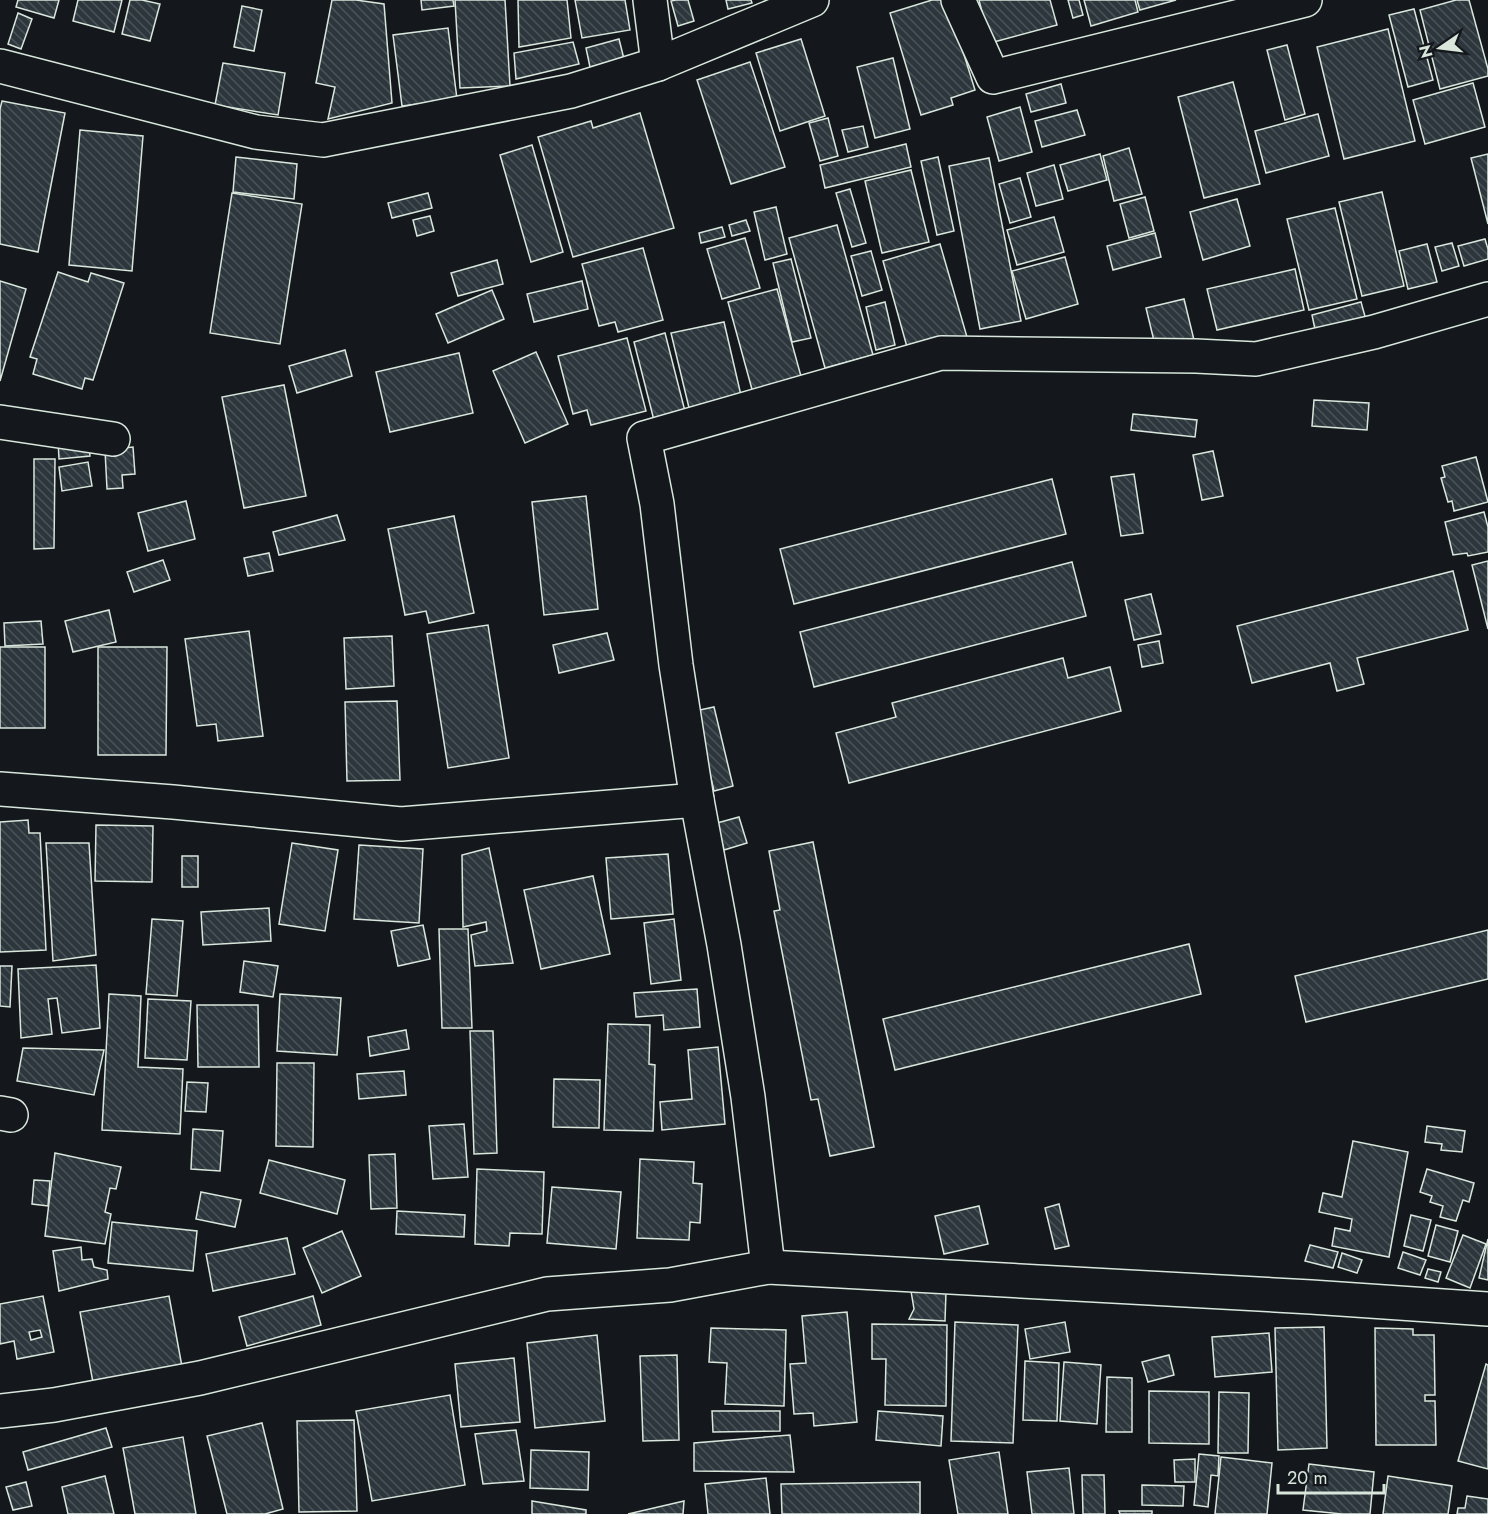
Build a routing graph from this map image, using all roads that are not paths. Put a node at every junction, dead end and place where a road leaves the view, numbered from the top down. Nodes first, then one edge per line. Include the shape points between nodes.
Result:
1 (651, 0) edge
2 (812, 0) edge
3 (958, 0) edge
4 (1305, 0) edge
5 (658, 64) junction
6 (0, 66) edge
7 (1488, 299) edge
8 (0, 422) edge
9 (113, 439) dead end
10 (0, 789) edge
11 (697, 800) junction
12 (768, 1267) junction
13 (1488, 1309) edge
14 (0, 1411) edge

1 - 5 street
2 - 5 street
3 - 4 street via 993,77
5 - 6 street via 571,91 323,140 256,132
7 - 11 street via 1374,332 1256,358 941,353 645,438
8 - 9 street
10 - 11 street via 401,824
11 - 12 street via 748,1097
12 - 13 street
12 - 14 street via 670,1286 547,1294 201,1378

